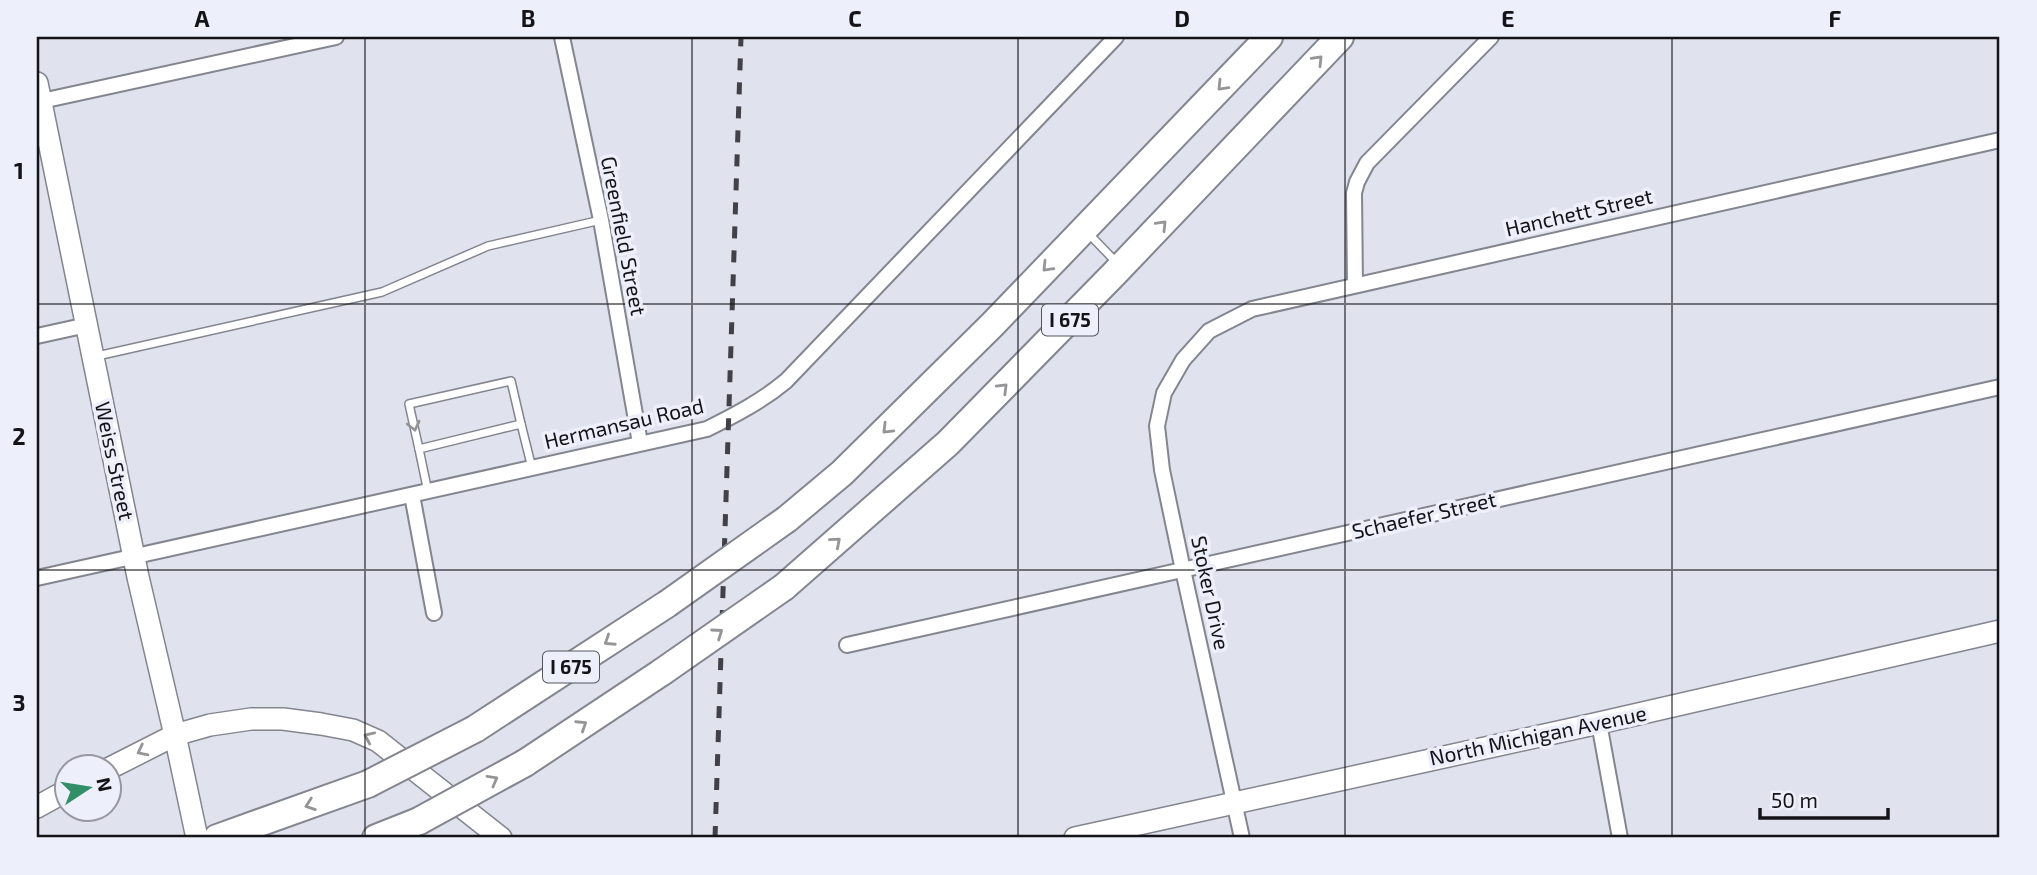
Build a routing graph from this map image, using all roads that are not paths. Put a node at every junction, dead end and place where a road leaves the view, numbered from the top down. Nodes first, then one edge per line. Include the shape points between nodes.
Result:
1 (336, 37) edge
2 (562, 37) edge
3 (1116, 37) edge
4 (1269, 37) edge
5 (1340, 37) edge
6 (1491, 37) edge
7 (38, 95) edge
8 (2000, 140) edge
9 (601, 220) junction
10 (1084, 229) junction
11 (1121, 268) junction
12 (1355, 285) junction
13 (87, 325) junction
14 (37, 336) edge
15 (93, 356) junction
16 (1183, 360) joint
17 (2000, 387) edge
18 (521, 424) junction
19 (640, 443) junction
20 (419, 449) junction
21 (532, 468) junction
22 (428, 492) junction
23 (412, 495) junction
24 (134, 556) junction
25 (1183, 570) junction
26 (37, 578) edge
27 (434, 613) dead end
28 (2000, 631) edge
29 (847, 645) dead end
30 (1599, 723) junction
31 (175, 735) junction
32 (122, 762) edge
33 (1234, 803) junction
34 (197, 838) edge
35 (217, 838) edge
36 (376, 838) edge
37 (501, 838) edge
38 (1075, 838) edge
39 (1242, 838) edge
40 (1620, 838) edge

1 - 7 street
2 - 9 street, Greenfield Street
3 - 19 street, Hermansau Road via 786,381 766,398 706,429
4 -> 10 highway, I 675
11 -> 5 highway, I 675
6 - 12 street via 1367,163 1354,192
7 - 13 street, Weiss Street
8 - 12 street, Hanchett Street
9 - 15 lane via 488,246 382,292
9 - 19 street, Greenfield Street
10 - 11 lane
10 -> 35 highway, I 675, bridge via 842,473 787,519 667,604 475,729 368,785
36 -> 11 highway, I 675, bridge via 419,821 525,763 784,587 948,443
12 - 16 street, Hanchett Street via 1252,309 1209,331
13 - 14 street
13 - 15 street, Weiss Street
15 - 24 street, Weiss Street
16 - 25 street, Stoker Drive via 1164,393 1157,426
17 - 25 street, Schaefer Street
18 - 20 lane
18 -> 20 lane via 511,382 409,404
18 - 21 lane
19 - 21 street, Hermansau Road
20 - 22 lane
21 - 22 street, Hermansau Road
22 - 23 street, Hermansau Road
23 - 24 street, Hermansau Road
23 - 27 street
24 - 26 street, Hermansau Road
24 - 31 street, Weiss Street
25 - 29 street, Schaefer Street
25 - 33 street, Stoker Drive
28 - 30 street, North Michigan Avenue
30 - 33 street, North Michigan Avenue
30 - 40 street
31 -> 32 street
31 - 34 street, Weiss Street
37 -> 31 street via 379,741 353,730 251,719
33 - 38 street, North Michigan Avenue
33 - 39 street, Stoker Drive

